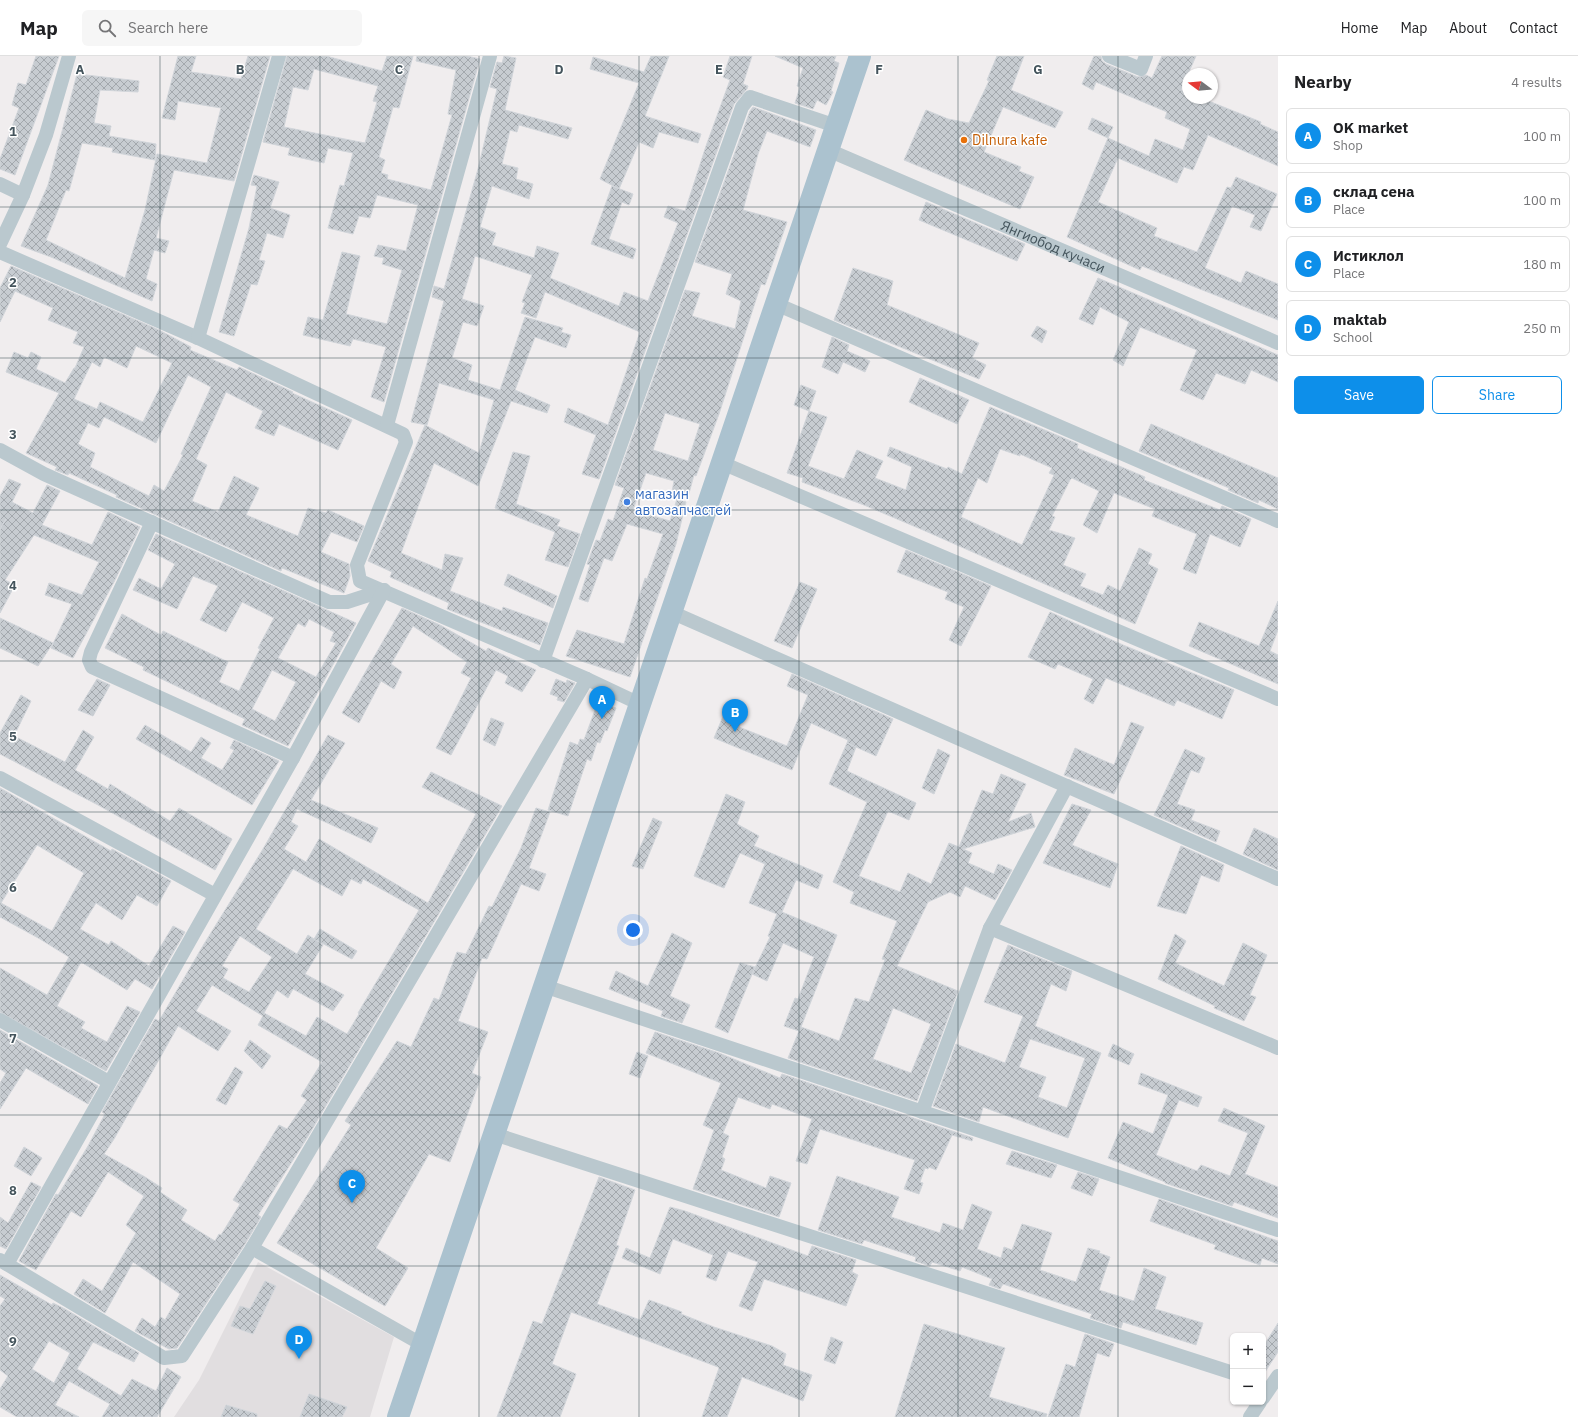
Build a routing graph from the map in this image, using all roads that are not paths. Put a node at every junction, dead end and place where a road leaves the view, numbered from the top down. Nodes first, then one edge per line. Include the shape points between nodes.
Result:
1 (69, 56) edge
2 (279, 56) edge
3 (490, 56) edge
4 (860, 56) edge
5 (1109, 56) edge
6 (1146, 56) edge
7 (836, 126) junction
8 (828, 150) junction
9 (0, 184) edge
10 (23, 195) junction
11 (0, 244) edge
12 (0, 252) edge
13 (776, 304) junction
14 (198, 338) junction
15 (1278, 342) edge
16 (387, 425) junction
17 (0, 450) edge
18 (722, 463) junction
19 (1278, 521) edge
20 (152, 522) junction
21 (384, 590) junction
22 (671, 612) junction
23 (543, 661) junction
24 (586, 679) junction
25 (1278, 699) edge
26 (640, 704) junction
27 (293, 758) junction
28 (0, 778) edge
29 (1067, 786) junction
30 (1278, 879) edge
31 (215, 895) junction
32 (990, 928) junction
33 (544, 986) junction
34 (0, 1020) edge
35 (1278, 1048) edge
36 (109, 1082) junction
37 (922, 1112) junction
38 (494, 1134) junction
39 (1278, 1230) edge
40 (252, 1248) junction
41 (3, 1262) edge
42 (423, 1345) junction
43 (1230, 1373) edge
44 (1271, 1382) edge
45 (1266, 1392) edge
46 (1258, 1405) edge
47 (398, 1417) edge
48 (1250, 1417) edge

1 - 10 street via 46,135
2 - 14 street
3 - 16 street
4 - 7 main road
5 - 6 street via 1141,69
7 - 8 main road
7 - 23 street via 750,96 742,106
8 - 13 main road
8 - 15 street, Янгиобод кучаси
9 - 10 street
10 - 11 street
12 - 14 street
13 - 18 main road
13 - 19 street
14 - 16 street
16 - 21 street via 403,434 406,442 357,565 360,581
17 - 20 street via 44,474
18 - 22 main road
18 - 25 street
20 - 21 street via 330,602 347,602
20 - 27 street via 91,652 89,660 92,667
21 - 23 street
21 - 27 street
22 - 26 main road
22 - 29 street
23 - 24 street
24 - 26 street
24 - 40 street
26 - 33 main road
27 - 31 street
28 - 31 street
29 - 30 street
29 - 32 street
31 - 36 street
32 - 35 street
32 - 37 street
33 - 37 street
33 - 38 main road
34 - 36 street
36 - 41 street
37 - 39 street
38 - 42 main road
38 - 43 street
40 - 41 street via 182,1356 164,1358
40 - 42 street
42 - 47 main road
44 - 45 street
46 - 48 street

